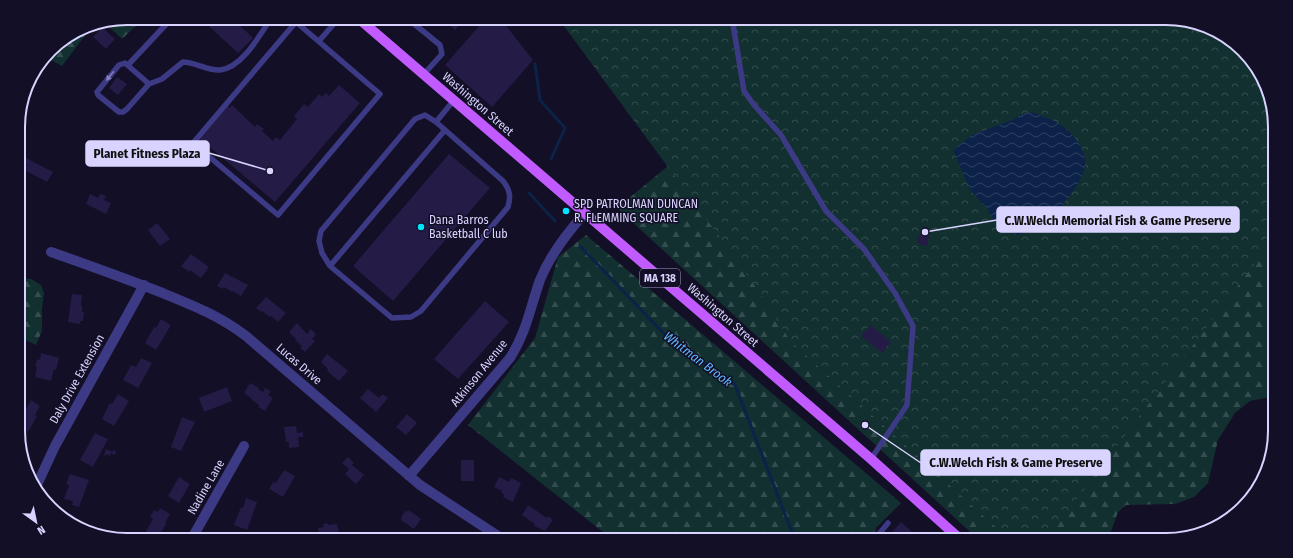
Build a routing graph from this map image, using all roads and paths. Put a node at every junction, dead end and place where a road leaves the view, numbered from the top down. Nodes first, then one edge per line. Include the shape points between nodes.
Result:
1 (165, 25) edge
2 (267, 25) edge
3 (293, 25) edge
4 (299, 25) edge
5 (333, 25) edge
6 (368, 25) edge
7 (416, 25) edge
8 (733, 25) edge
9 (319, 42) junction
10 (128, 65) junction
11 (424, 74) junction
12 (149, 84) junction
13 (454, 100) junction
14 (436, 122) junction
15 (445, 130) junction
16 (585, 213) junction
17 (51, 252) dead end
18 (330, 266) junction
19 (144, 285) junction
20 (244, 446) dead end
21 (871, 459) junction
22 (409, 476) junction
23 (39, 481) edge
24 (888, 523) dead end
25 (195, 533) edge
26 (493, 533) edge
27 (880, 533) edge
28 (953, 533) edge

1 - 10 lane
2 - 12 lane via 257,42 231,66 219,70 183,62 162,79
3 - 9 lane via 193,143 278,215 380,94
4 - 9 lane
5 - 9 lane
6 - 11 main road, Washington Street / MA 138
7 - 11 lane via 440,45 442,54
8 - 21 lane via 744,91 781,135 826,211 864,249 896,293 913,326 907,405
10 - 12 lane
10 -> 12 lane via 125,62 118,65 97,92 98,96 119,112 123,112
11 - 13 main road, Washington Street / MA 138
13 - 14 lane
13 - 16 main road, Washington Street / MA 138
14 - 15 lane
14 - 18 lane via 425,116 415,119 322,231 319,242
15 - 18 lane
15 - 18 lane via 503,181 509,188 511,199 508,208 421,311 411,317 392,318
16 - 21 main road, Washington Street / MA 138
16 - 22 street, Atkinson Avenue via 548,263 540,280 526,327 510,358
17 - 19 street, Lucas Drive
19 - 22 street, Lucas Drive via 212,313 235,328
19 - 23 street, Daly Drive Extension via 55,446
20 - 25 street, Nadine Lane
21 - 28 main road, Washington Street / MA 138
22 - 26 street, Lucas Drive via 433,495
24 - 27 lane

